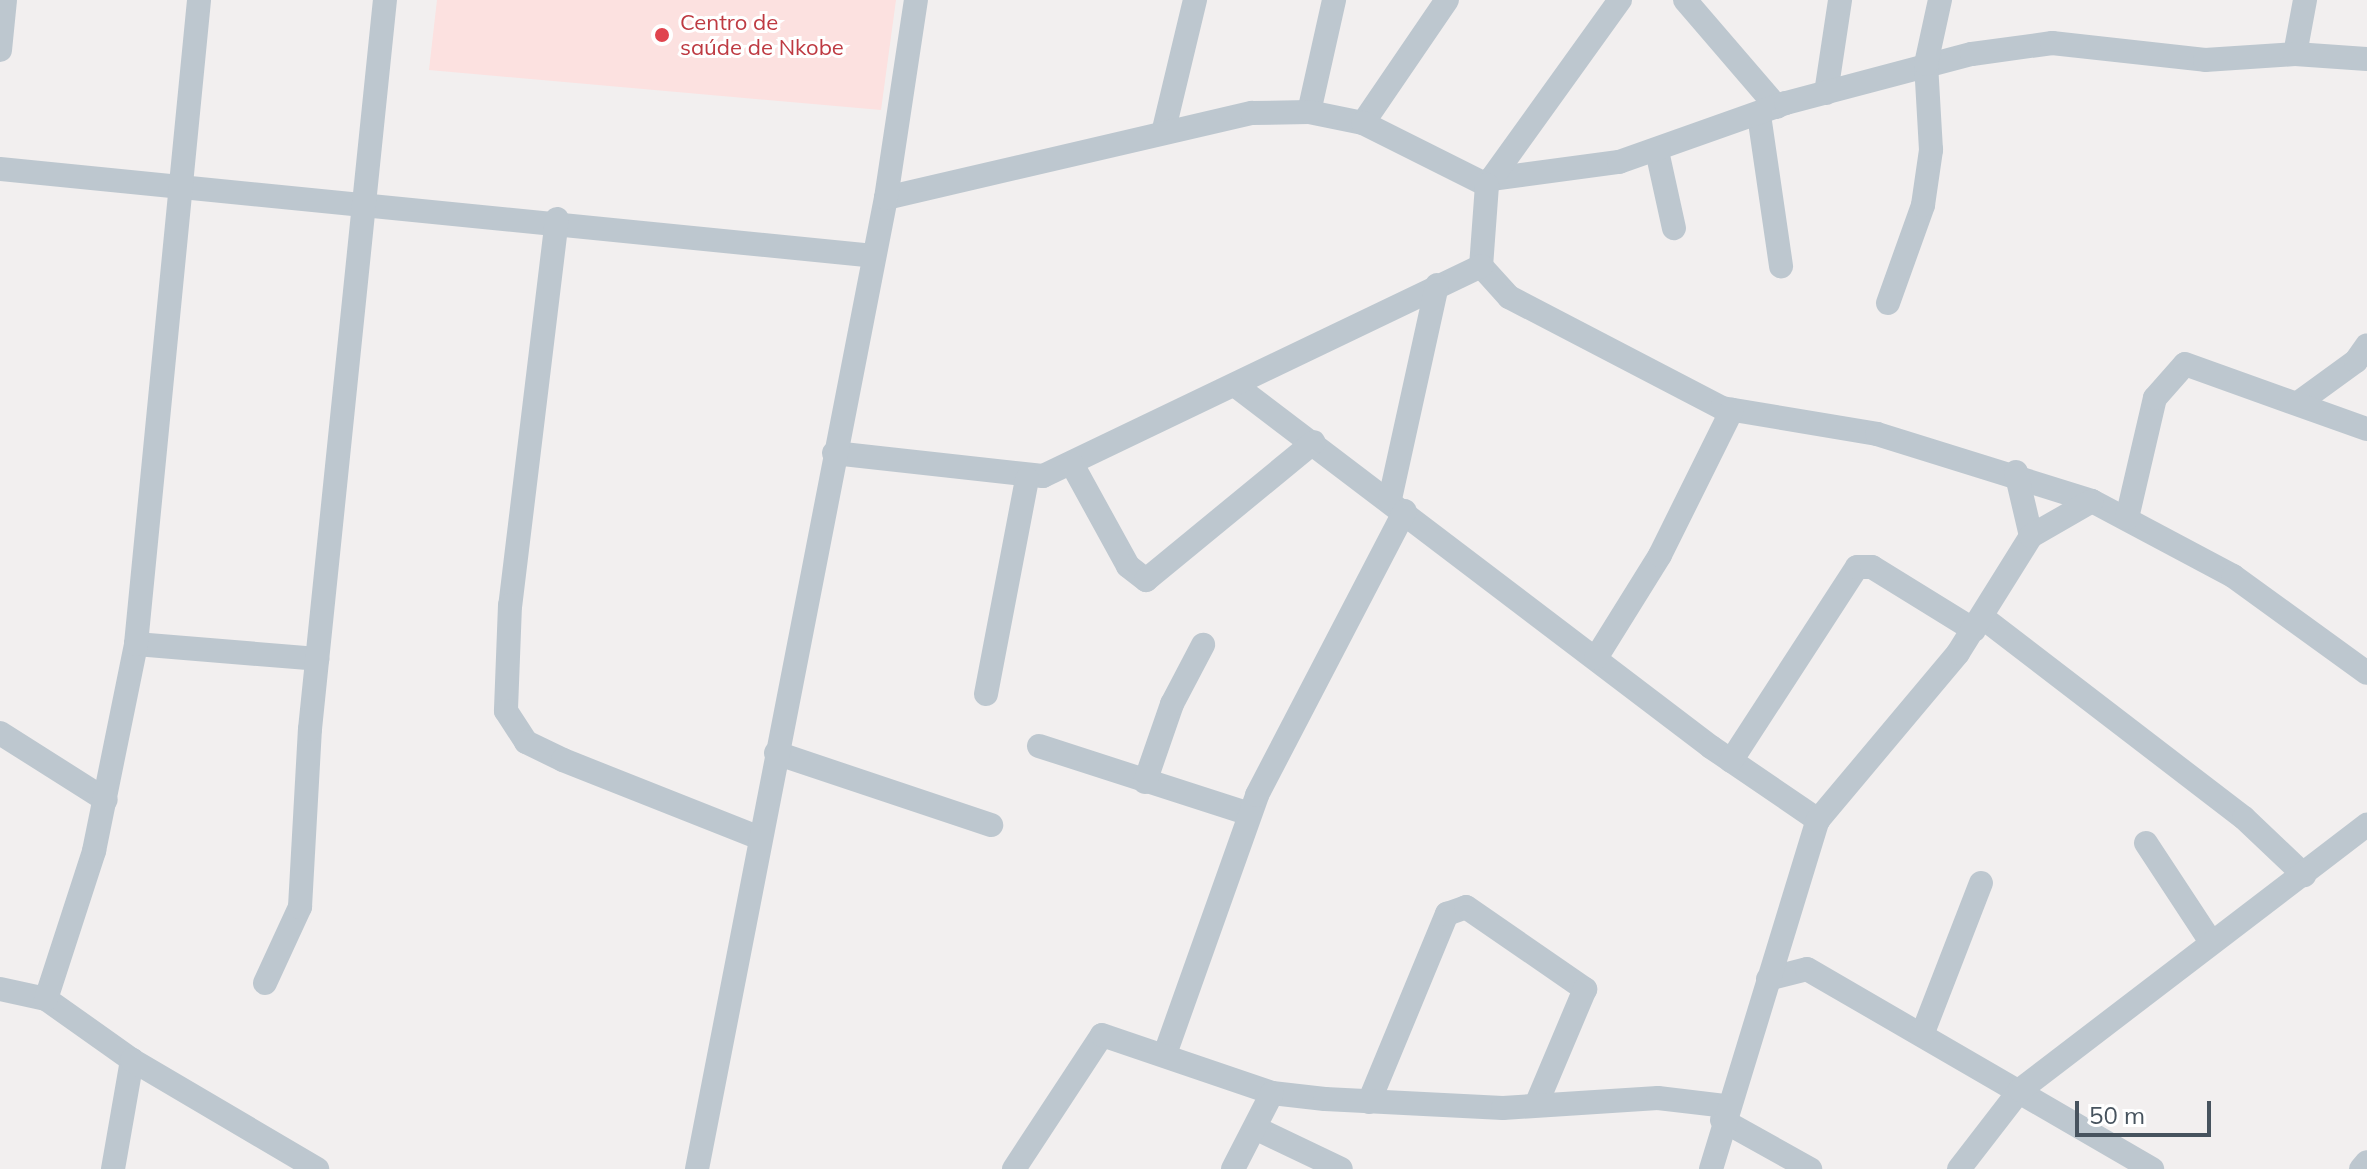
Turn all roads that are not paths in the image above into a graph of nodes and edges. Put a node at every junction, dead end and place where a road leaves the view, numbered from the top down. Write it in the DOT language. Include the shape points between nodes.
graph roads {
  1 [pos="5,0"];
  2 [pos="199,0"];
  3 [pos="385,0"];
  4 [pos="916,0"];
  5 [pos="1195,0"];
  6 [pos="1334,0"];
  7 [pos="1447,0"];
  8 [pos="1620,0"];
  9 [pos="1685,0"];
  10 [pos="1840,0"];
  11 [pos="1940,0"];
  12 [pos="2305,0"];
  13 [pos="0,50"];
  14 [pos="2295,54"];
  15 [pos="2367,59"];
  16 [pos="1926,64"];
  17 [pos="1826,93"];
  18 [pos="1768,111"];
  19 [pos="1309,112"];
  20 [pos="1363,123"];
  21 [pos="1164,129"];
  22 [pos="1657,151"];
  23 [pos="0,169"];
  24 [pos="1489,182"];
  25 [pos="182,183"];
  26 [pos="886,198"];
  27 [pos="366,201"];
  28 [pos="557,219"];
  29 [pos="1674,228"];
  30 [pos="874,256"];
  31 [pos="1481,266"];
  32 [pos="1781,266"];
  33 [pos="1437,285"];
  34 [pos="1888,303"];
  35 [pos="2367,345"];
  36 [pos="1236,386"];
  37 [pos="2301,401"];
  38 [pos="1732,410"];
  39 [pos="2367,429"];
  40 [pos="1314,442"];
  41 [pos="834,453"];
  42 [pos="1072,464"];
  43 [pos="2016,472"];
  44 [pos="1027,479"];
  45 [pos="2092,501"];
  46 [pos="1398,505"];
  47 [pos="2127,518"];
  48 [pos="2031,536"];
  49 [pos="1978,624"];
  50 [pos="136,644"];
  51 [pos="1203,645"];
  52 [pos="1596,658"];
  53 [pos="317,659"];
  54 [pos="2367,673"];
  55 [pos="986,694"];
  56 [pos="0,733"];
  57 [pos="1039,746"];
  58 [pos="776,753"];
  59 [pos="1731,761"];
  60 [pos="1145,782"];
  61 [pos="106,800"];
  62 [pos="1249,814"];
  63 [pos="1818,820"];
  64 [pos="991,825"];
  65 [pos="2367,825"];
  66 [pos="760,838"];
  67 [pos="2146,843"];
  68 [pos="2304,875"];
  69 [pos="1981,883"];
  70 [pos="2209,939"];
  71 [pos="1768,979"];
  72 [pos="265,983"];
  73 [pos="0,989"];
  74 [pos="46,999"];
  75 [pos="1922,1035"];
  76 [pos="1165,1054"];
  77 [pos="132,1060"];
  78 [pos="2020,1090"];
  79 [pos="1272,1093"];
  80 [pos="1369,1102"];
  81 [pos="1536,1105"];
  82 [pos="1724,1113"];
  83 [pos="1255,1128"];
  84 [pos="2367,1162"];
  85 [pos="113,1169"];
  86 [pos="317,1169"];
  87 [pos="697,1169"];
  88 [pos="1014,1169"];
  89 [pos="1233,1169"];
  90 [pos="1341,1169"];
  91 [pos="1711,1169"];
  92 [pos="1810,1169"];
  93 [pos="1959,1169"];
  94 [pos="2152,1169"];
  95 [pos="2361,1169"];
  1 -- 13 [label="street"];
  2 -- 25 [label="street"];
  3 -- 27 [label="street"];
  4 -- 26 [label="street"];
  5 -- 21 [label="street"];
  6 -- 19 [label="street"];
  7 -- 20 [label="street"];
  8 -- 24 [label="street"];
  9 -- 18 [label="street"];
  10 -- 17 [label="street"];
  11 -- 16 [label="street"];
  12 -- 14 [label="street"];
  14 -- 15 [label="street"];
  14 -- 16 [label="street" via="2205,60 2052,43"];
  16 -- 17 [label="street"];
  16 -- 34 [label="street" via="1931,150 1923,205"];
  17 -- 18 [label="street"];
  18 -- 22 [label="street"];
  18 -- 32 [label="street"];
  19 -- 20 [label="street"];
  19 -- 21 [label="street"];
  20 -- 24 [label="street"];
  21 -- 26 [label="street"];
  22 -- 24 [label="street" via="1575,172"];
  22 -- 29 [label="street"];
  23 -- 25 [label="street"];
  24 -- 31 [label="street"];
  25 -- 27 [label="street"];
  25 -- 50 [label="street"];
  26 -- 30 [label="street"];
  27 -- 28 [label="street"];
  27 -- 53 [label="street"];
  28 -- 30 [label="street"];
  28 -- 66 [label="street" via="510,605 506,711 526,742"];
  30 -- 41 [label="street"];
  31 -- 33 [label="street"];
  31 -- 38 [label="street" via="1509,297 1697,399"];
  33 -- 36 [label="street"];
  33 -- 46 [label="street"];
  35 -- 37 [label="street" via="2356,361"];
  36 -- 40 [label="street"];
  36 -- 42 [label="street"];
  37 -- 39 [label="street"];
  37 -- 47 [label="street" via="2195,363 2176,369 2155,398"];
  38 -- 43 [label="street" via="1877,434"];
  38 -- 52 [label="street" via="1660,555"];
  40 -- 42 [label="street" via="1146,580 1128,566"];
  40 -- 46 [label="street"];
  41 -- 44 [label="street"];
  41 -- 58 [label="street"];
  42 -- 44 [label="street"];
  43 -- 45 [label="street"];
  43 -- 48 [label="street"];
  44 -- 55 [label="street"];
  45 -- 47 [label="street"];
  45 -- 48 [label="street"];
  46 -- 52 [label="street"];
  46 -- 62 [label="street"];
  47 -- 54 [label="street" via="2233,576"];
  48 -- 49 [label="street"];
  49 -- 59 [label="street" via="1872,567 1857,567"];
  49 -- 63 [label="street"];
  49 -- 68 [label="street" via="2220,798"];
  50 -- 53 [label="street"];
  50 -- 61 [label="street"];
  51 -- 60 [label="street" via="1172,704"];
  52 -- 59 [label="street"];
  53 -- 72 [label="street" via="300,907"];
  56 -- 61 [label="street"];
  57 -- 60 [label="street"];
  58 -- 64 [label="street"];
  58 -- 66 [label="street"];
  59 -- 63 [label="street"];
  60 -- 62 [label="street"];
  61 -- 74 [label="street"];
  62 -- 76 [label="street"];
  63 -- 71 [label="street"];
  65 -- 68 [label="street"];
  66 -- 87 [label="street"];
  67 -- 70 [label="street"];
  68 -- 70 [label="street"];
  69 -- 75 [label="street"];
  70 -- 78 [label="street"];
  71 -- 75 [label="street" via="1807,969"];
  71 -- 82 [label="street"];
  73 -- 74 [label="street"];
  74 -- 77 [label="street"];
  75 -- 78 [label="street"];
  76 -- 79 [label="street"];
  76 -- 88 [label="street" via="1118,1036 1092,1042"];
  77 -- 85 [label="street"];
  77 -- 86 [label="street"];
  78 -- 93 [label="street"];
  78 -- 94 [label="street"];
  79 -- 80 [label="street"];
  79 -- 83 [label="street"];
  80 -- 81 [label="street"];
  80 -- 81 [label="street" via="1447,914 1466,907 1585,989"];
  81 -- 82 [label="street" via="1658,1098"];
  82 -- 91 [label="street"];
  82 -- 92 [label="street"];
  83 -- 89 [label="street"];
  83 -- 90 [label="street"];
  84 -- 95 [label="street"];
}
